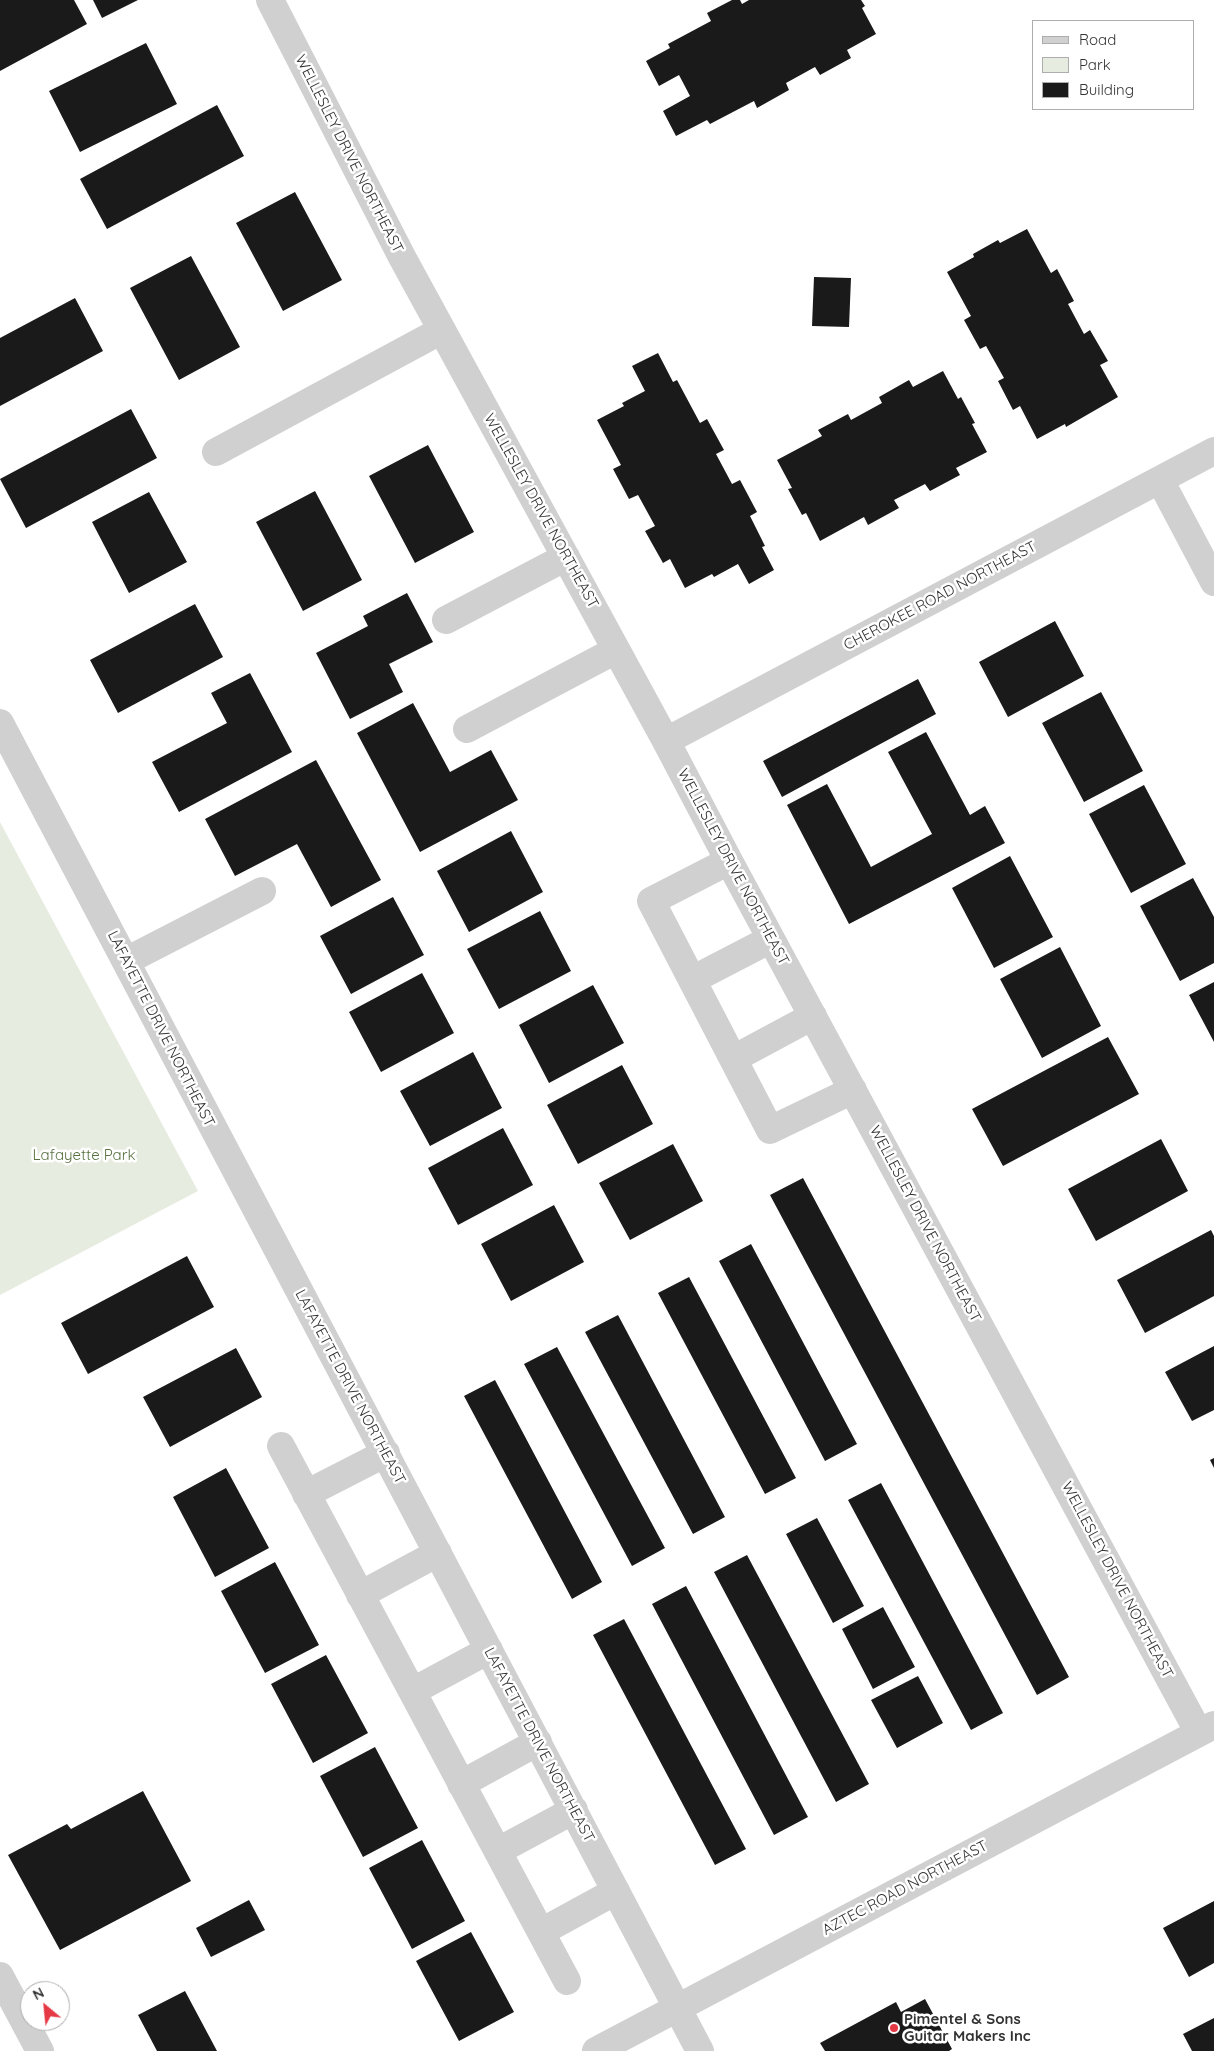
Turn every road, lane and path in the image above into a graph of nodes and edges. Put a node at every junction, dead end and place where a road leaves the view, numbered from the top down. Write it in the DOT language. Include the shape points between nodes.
graph roads {
  1 [pos="270,0"];
  2 [pos="442,330"];
  3 [pos="1214,451"];
  4 [pos="216,452"];
  5 [pos="1160,480"];
  6 [pos="566,557"];
  7 [pos="1214,582"];
  8 [pos="446,620"];
  9 [pos="616,650"];
  10 [pos="0,723"];
  11 [pos="467,729"];
  12 [pos="666,741"];
  13 [pos="729,861"];
  14 [pos="262,891"];
  15 [pos="771,939"];
  16 [pos="126,961"];
  17 [pos="692,980"];
  18 [pos="813,1016"];
  19 [pos="733,1059"];
  20 [pos="853,1090"];
  21 [pos="281,1446"];
  22 [pos="386,1453"];
  23 [pos="306,1494"];
  24 [pos="438,1553"];
  25 [pos="360,1595"];
  26 [pos="489,1650"];
  27 [pos="412,1691"];
  28 [pos="1207,1729"];
  29 [pos="538,1742"];
  30 [pos="461,1784"];
  31 [pos="574,1810"];
  32 [pos="498,1851"];
  33 [pos="616,1891"];
  34 [pos="541,1932"];
  35 [pos="0,1976"];
  36 [pos="567,1981"];
  37 [pos="677,2007"];
  38 [pos="40,2051"];
  39 [pos="596,2051"];
  40 [pos="700,2051"];
  1 -- 2 [label="street, WELLESLEY DRIVE NORTHEAST"];
  2 -- 4 [label="street"];
  2 -- 6 [label="street, WELLESLEY DRIVE NORTHEAST"];
  3 -- 5 [label="street, CHEROKEE ROAD NORTHEAST"];
  5 -- 7 [label="street"];
  5 -- 12 [label="street, CHEROKEE ROAD NORTHEAST"];
  6 -- 8 [label="street"];
  6 -- 9 [label="street, WELLESLEY DRIVE NORTHEAST"];
  9 -- 11 [label="street"];
  9 -- 12 [label="street, WELLESLEY DRIVE NORTHEAST"];
  10 -- 16 [label="street, LAFAYETTE DRIVE NORTHEAST"];
  12 -- 13 [label="street, WELLESLEY DRIVE NORTHEAST"];
  13 -- 15 [label="street, WELLESLEY DRIVE NORTHEAST"];
  13 -- 17 [label="street" via="651,901"];
  14 -- 16 [label="street"];
  15 -- 17 [label="street"];
  15 -- 18 [label="street, WELLESLEY DRIVE NORTHEAST"];
  16 -- 22 [label="street, LAFAYETTE DRIVE NORTHEAST"];
  17 -- 19 [label="street"];
  18 -- 19 [label="street"];
  18 -- 20 [label="street, WELLESLEY DRIVE NORTHEAST"];
  19 -- 20 [label="street" via="770,1130"];
  20 -- 28 [label="street, WELLESLEY DRIVE NORTHEAST"];
  21 -- 23 [label="street"];
  22 -- 23 [label="street"];
  22 -- 24 [label="street, LAFAYETTE DRIVE NORTHEAST"];
  23 -- 25 [label="street"];
  24 -- 25 [label="street"];
  24 -- 26 [label="street, LAFAYETTE DRIVE NORTHEAST"];
  25 -- 27 [label="street"];
  26 -- 27 [label="street"];
  26 -- 29 [label="street, LAFAYETTE DRIVE NORTHEAST"];
  27 -- 30 [label="street"];
  28 -- 37 [label="street, AZTEC ROAD NORTHEAST"];
  29 -- 30 [label="street"];
  29 -- 31 [label="street, LAFAYETTE DRIVE NORTHEAST"];
  30 -- 32 [label="street"];
  31 -- 32 [label="street"];
  31 -- 33 [label="street, LAFAYETTE DRIVE NORTHEAST"];
  32 -- 34 [label="street"];
  33 -- 34 [label="street"];
  33 -- 37 [label="street, LAFAYETTE DRIVE NORTHEAST"];
  34 -- 36 [label="street"];
  35 -- 38 [label="street"];
  37 -- 39 [label="street, AZTEC ROAD NORTHEAST"];
  37 -- 40 [label="street, LAFAYETTE DRIVE NORTHEAST"];
}
